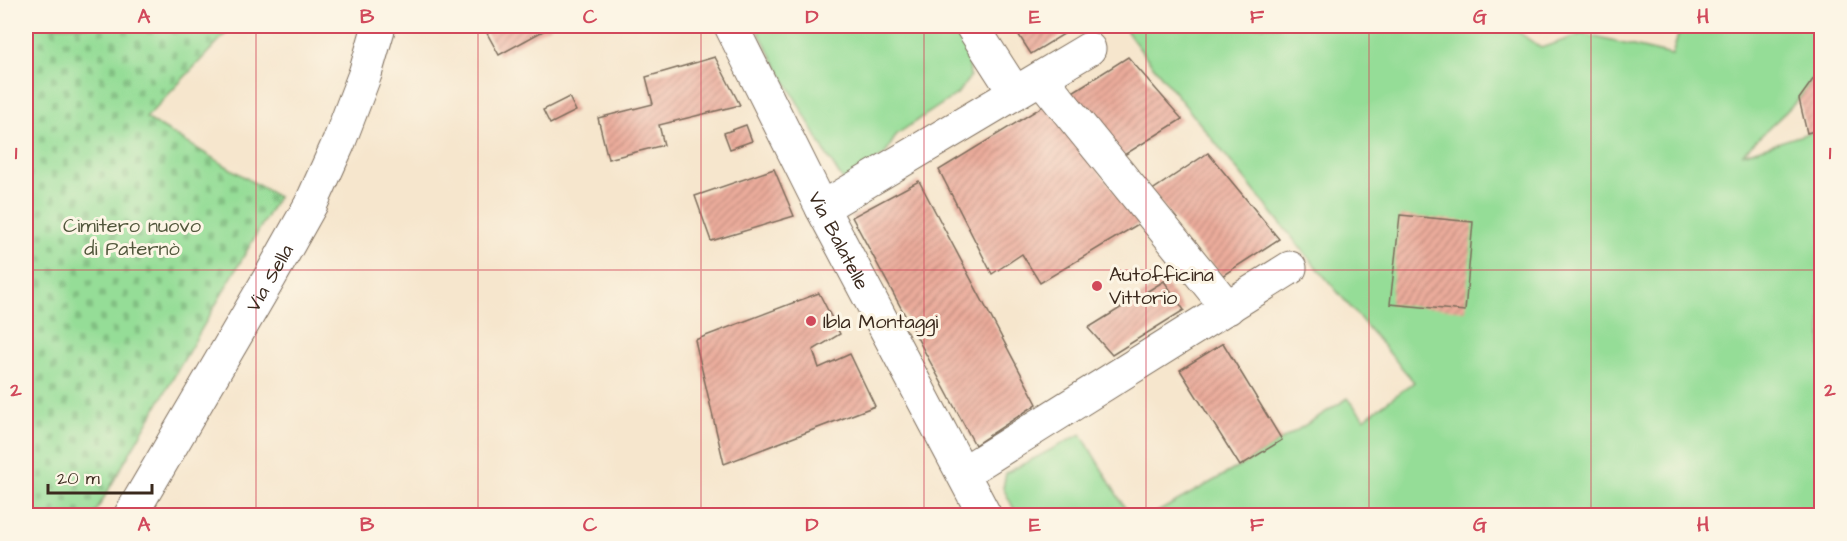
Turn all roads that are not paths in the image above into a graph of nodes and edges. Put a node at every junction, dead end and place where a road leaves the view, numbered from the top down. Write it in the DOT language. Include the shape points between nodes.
graph roads {
  1 [pos="379,26"];
  2 [pos="731,26"];
  3 [pos="972,26"];
  4 [pos="1089,49"];
  5 [pos="1028,85"];
  6 [pos="822,208"];
  7 [pos="1290,268"];
  8 [pos="1228,308"];
  9 [pos="963,473"];
  10 [pos="130,516"];
  11 [pos="985,516"];
  1 -- 10 [label="street, Via Sella" via="339,142 310,204"];
  2 -- 6 [label="street, Via Balatelle"];
  3 -- 5 [label="street"];
  4 -- 5 [label="street"];
  5 -- 6 [label="street"];
  5 -- 8 [label="street"];
  6 -- 9 [label="street, Via Balatelle"];
  7 -- 8 [label="street"];
  8 -- 9 [label="street"];
  9 -- 11 [label="street, Via Balatelle"];
}
